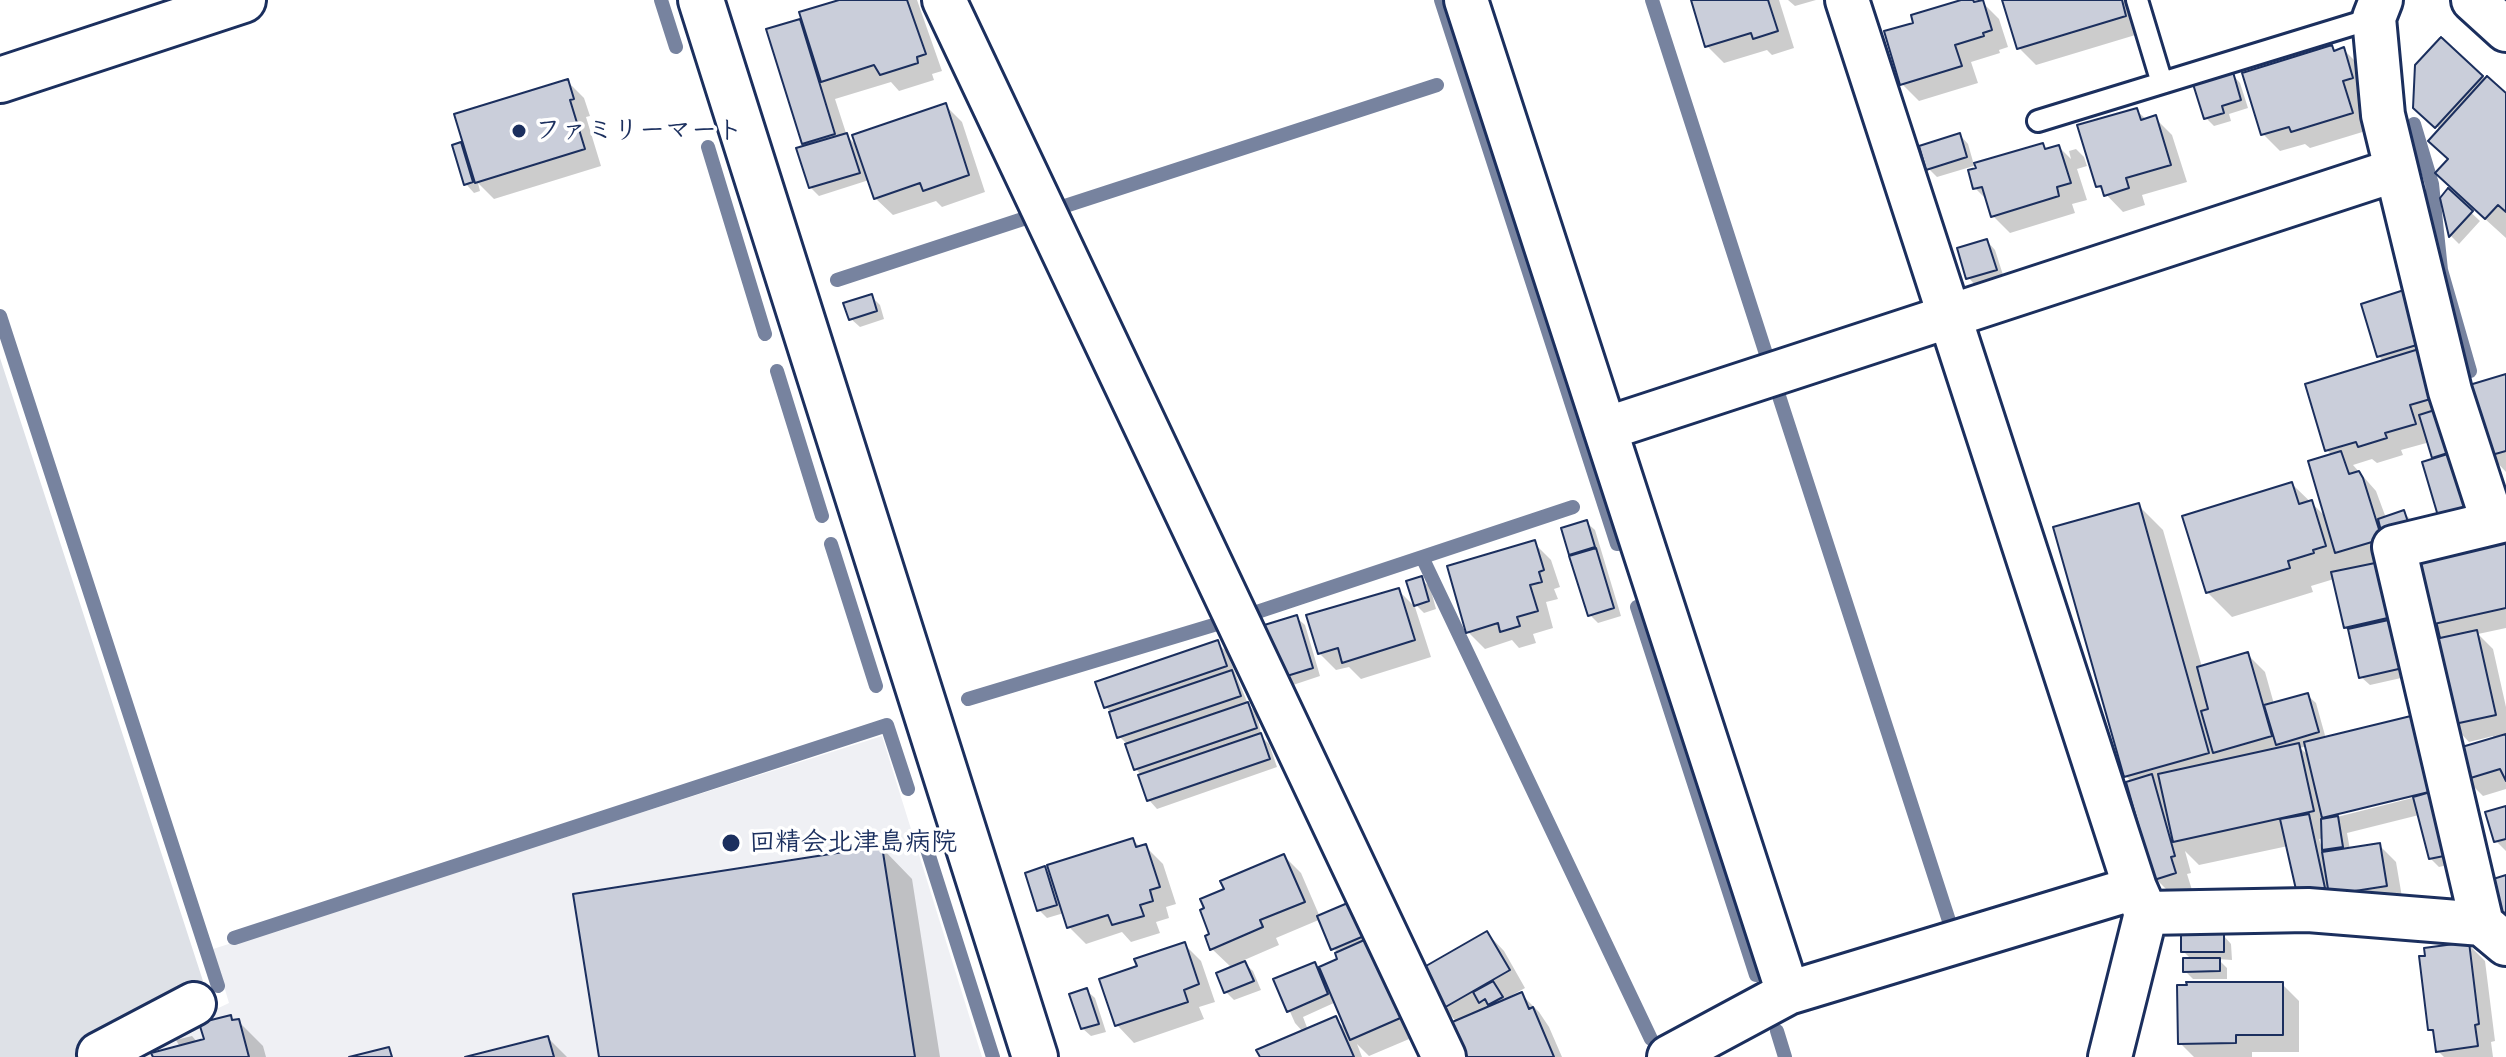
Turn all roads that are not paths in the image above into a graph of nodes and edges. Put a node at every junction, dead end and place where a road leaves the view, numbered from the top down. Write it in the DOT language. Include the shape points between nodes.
graph roads {
  1 [pos="243,0"];
  2 [pos="701,0"];
  3 [pos="944,0"];
  4 [pos="1466,0"];
  5 [pos="1847,0"];
  6 [pos="2137,0"];
  7 [pos="2473,0"];
  8 [pos="2378,9"];
  9 [pos="2506,30"];
  10 [pos="0,80"];
  11 [pos="2162,83"];
  12 [pos="2038,121"];
  13 [pos="2396,170"];
  14 [pos="1950,316"];
  15 [pos="1605,429"];
  16 [pos="2499,521"];
  17 [pos="2140,900"];
  18 [pos="2494,934"];
  19 [pos="1788,993"];
  20 [pos="194,1004"];
  21 [pos="100,1057"];
  22 [pos="1035,1057"];
  23 [pos="1444,1057"];
  24 [pos="1669,1057"];
  25 [pos="2110,1057"];
  1 -- 10 [label="street"];
  2 -- 22 [label="street"];
  3 -- 23 [label="street"];
  4 -- 15 [label="street"];
  5 -- 14 [label="street"];
  6 -- 11 [label="lane"];
  7 -- 9 [label="street"];
  8 -- 11 [label="lane"];
  8 -- 13 [label="street" via="2383,115"];
  11 -- 12 [label="lane"];
  13 -- 14 [label="street"];
  13 -- 16 [label="street" via="2450,391"];
  14 -- 15 [label="street"];
  14 -- 17 [label="street"];
  15 -- 19 [label="street"];
  16 -- 18 [label="street" via="2394,547"];
  17 -- 18 [label="street" via="2308,910"];
  17 -- 19 [label="street"];
  17 -- 25 [label="street"];
  19 -- 24 [label="street"];
  20 -- 21 [label="street"];
}
